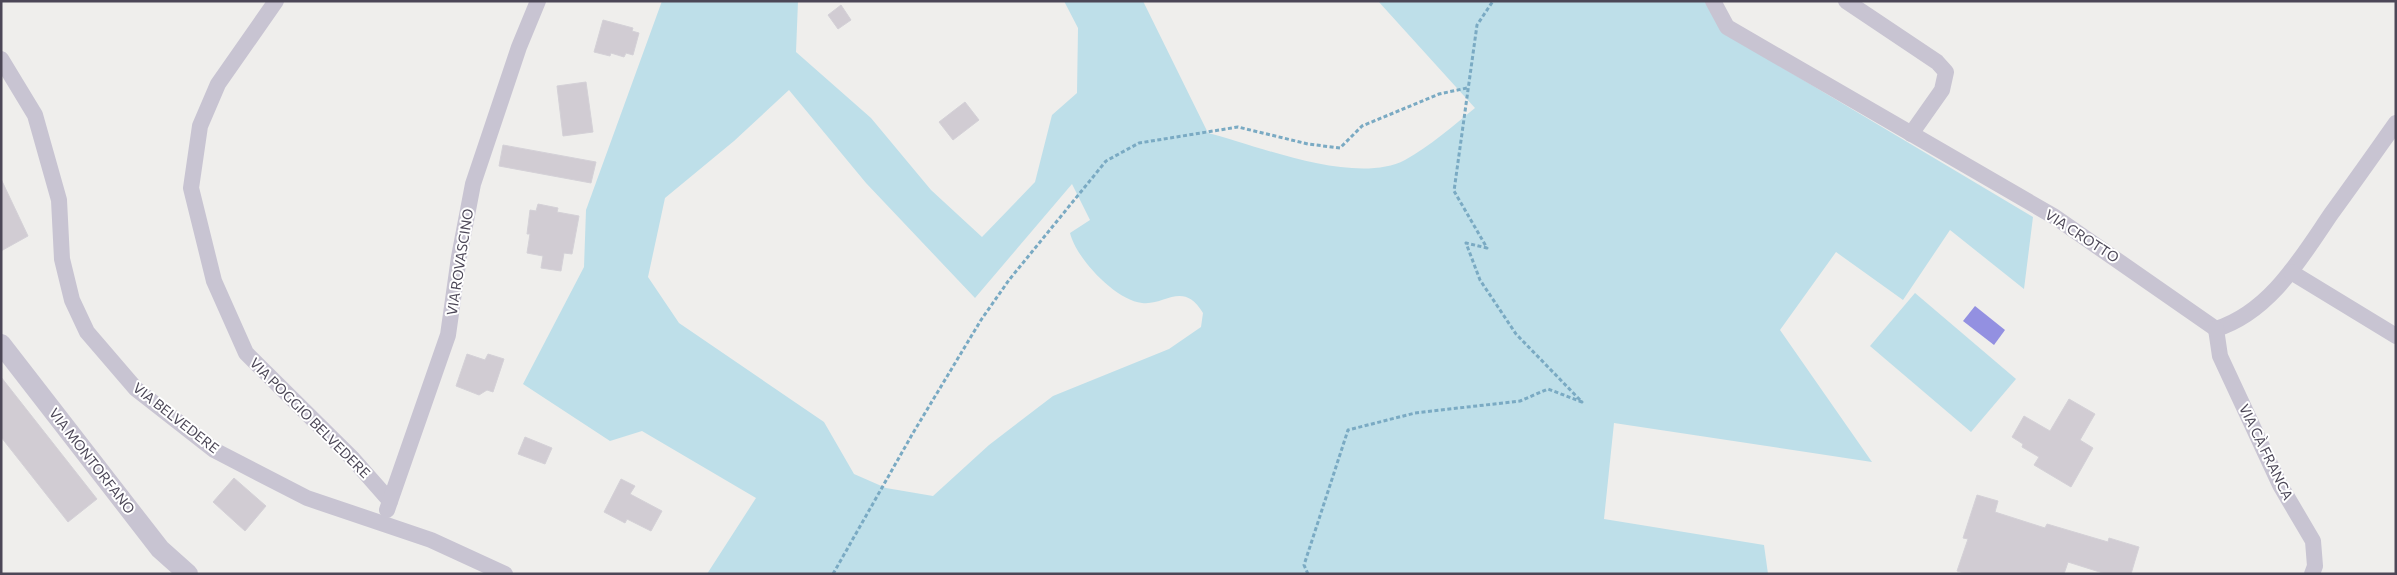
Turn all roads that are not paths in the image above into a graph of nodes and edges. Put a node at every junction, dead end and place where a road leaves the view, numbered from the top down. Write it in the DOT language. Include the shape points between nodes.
graph roads {
  1 [pos="276,1"];
  2 [pos="538,1"];
  3 [pos="1713,1"];
  4 [pos="1846,1"];
  5 [pos="1,59"];
  6 [pos="2396,123"];
  7 [pos="1911,134"];
  8 [pos="2291,272"];
  9 [pos="2216,329"];
  10 [pos="2396,336"];
  11 [pos="1,344"];
  12 [pos="390,501"];
  13 [pos="383,524"];
  14 [pos="188,574"];
  15 [pos="505,574"];
  16 [pos="2312,574"];
  1 -- 12 [label="street, VIA POGGIO BELVEDERE" via="218,84 200,126 191,188 214,281 246,353 353,459"];
  2 -- 12 [label="street, VIA ROVASCINO" via="519,47 473,184 448,335"];
  3 -- 7 [label="street, VIA CROTTO" via="1727,27"];
  4 -- 7 [label="street" via="1937,62 1946,72 1942,90"];
  5 -- 13 [label="street, VIA BELVEDERE" via="35,115 59,200 62,258 72,300 87,332 112,363 136,389 214,450 307,498"];
  6 -- 8 [label="street"];
  7 -- 9 [label="street, VIA CROTTO" via="2055,217"];
  8 -- 9 [label="street" via="2258,307"];
  8 -- 10 [label="street"];
  9 -- 16 [label="street, VIA CÀ FRANCA" via="2220,356 2280,485 2313,541 2315,566"];
  11 -- 14 [label="street, VIA MONTORFANO" via="160,549"];
  12 -- 13 [label="street, VIA ROVASCINO"];
  13 -- 15 [label="street, VIA BELVEDERE" via="431,540"];
}
